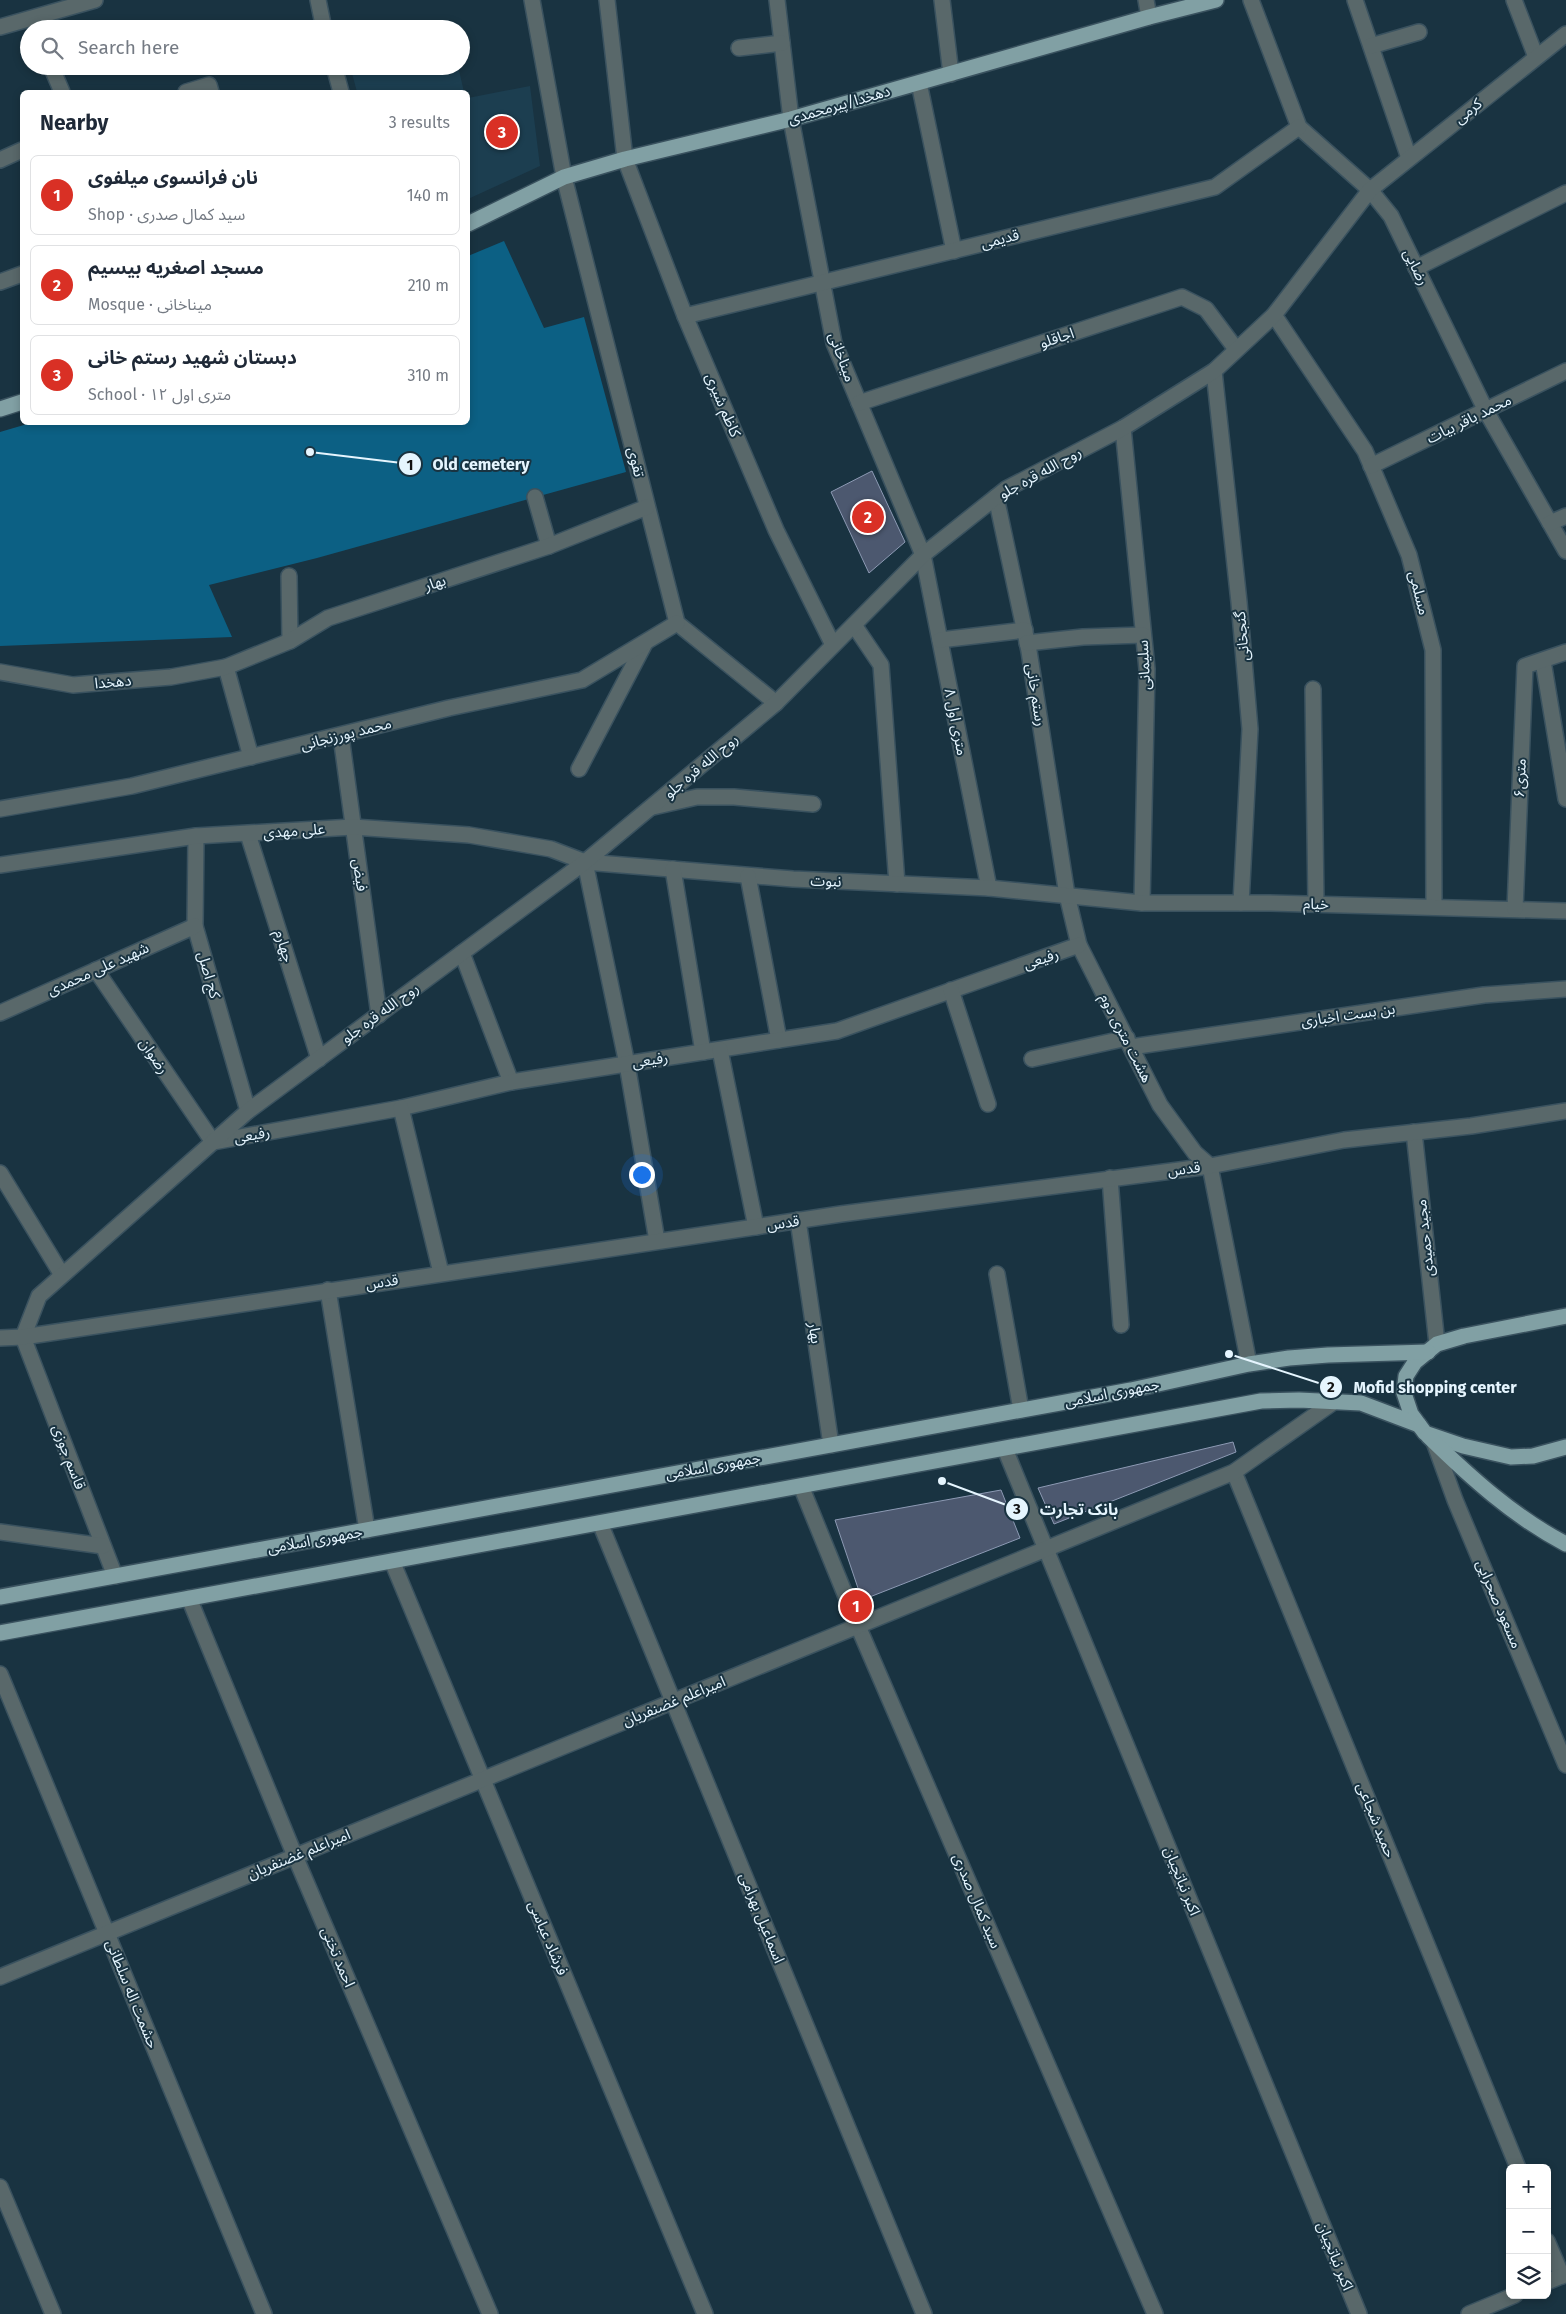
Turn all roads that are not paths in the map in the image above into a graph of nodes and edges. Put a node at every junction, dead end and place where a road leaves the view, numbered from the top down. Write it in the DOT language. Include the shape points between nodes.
graph roads {
  1 [pos="95,0"];
  2 [pos="318,0"];
  3 [pos="532,0"];
  4 [pos="607,0"];
  5 [pos="777,0"];
  6 [pos="942,0"];
  7 [pos="1146,0"];
  8 [pos="1216,0"];
  9 [pos="1251,0"];
  10 [pos="1356,0"];
  11 [pos="1514,0"];
  12 [pos="1148,17"];
  13 [pos="42,20"];
  14 [pos="322,20"];
  15 [pos="20,25"];
  16 [pos="0,27"];
  17 [pos="1419,32"];
  18 [pos="1566,34"];
  19 [pos="782,43"];
  20 [pos="1371,46"];
  21 [pos="739,48"];
  22 [pos="1536,57"];
  23 [pos="951,74"];
  24 [pos="55,75"];
  25 [pos="336,75"];
  26 [pos="919,82"];
  27 [pos="61,90"];
  28 [pos="193,90"];
  29 [pos="210,90"];
  30 [pos="340,90"];
  31 [pos="791,119"];
  32 [pos="1299,127"];
  33 [pos="20,151"];
  34 [pos="1409,158"];
  35 [pos="625,159"];
  36 [pos="0,160"];
  37 [pos="564,178"];
  38 [pos="1370,190"];
  39 [pos="1566,193"];
  40 [pos="470,223"];
  41 [pos="954,251"];
  42 [pos="1416,268"];
  43 [pos="20,275"];
  44 [pos="0,282"];
  45 [pos="822,283"];
  46 [pos="1274,315"];
  47 [pos="685,316"];
  48 [pos="1236,349"];
  49 [pos="1214,371"];
  50 [pos="1566,371"];
  51 [pos="20,403"];
  52 [pos="859,403"];
  53 [pos="0,409"];
  54 [pos="1486,411"];
  55 [pos="1123,428"];
  56 [pos="1371,466"];
  57 [pos="536,497"];
  58 [pos="996,497"];
  59 [pos="647,507"];
  60 [pos="1566,516"];
  61 [pos="1550,523"];
  62 [pos="549,546"];
  63 [pos="1566,551"];
  64 [pos="923,556"];
  65 [pos="289,576"];
  66 [pos="677,623"];
  67 [pos="854,625"];
  68 [pos="1143,635"];
  69 [pos="1026,637"];
  70 [pos="940,640"];
  71 [pos="290,641"];
  72 [pos="645,642"];
  73 [pos="833,645"];
  74 [pos="1566,652"];
  75 [pos="1544,660"];
  76 [pos="226,667"];
  77 [pos="0,672"];
  78 [pos="1313,689"];
  79 [pos="776,703"];
  80 [pos="341,736"];
  81 [pos="251,757"];
  82 [pos="579,769"];
  83 [pos="1566,799"];
  84 [pos="813,804"];
  85 [pos="651,808"];
  86 [pos="0,809"];
  87 [pos="353,827"];
  88 [pos="248,834"];
  89 [pos="196,836"];
  90 [pos="586,862"];
  91 [pos="0,865"];
  92 [pos="674,869"];
  93 [pos="748,876"];
  94 [pos="897,884"];
  95 [pos="989,888"];
  96 [pos="1067,895"];
  97 [pos="1142,903"];
  98 [pos="1242,903"];
  99 [pos="1316,904"];
  100 [pos="1434,907"];
  101 [pos="1514,910"];
  102 [pos="1566,911"];
  103 [pos="195,926"];
  104 [pos="1079,945"];
  105 [pos="462,953"];
  106 [pos="96,970"];
  107 [pos="1566,989"];
  108 [pos="951,990"];
  109 [pos="0,1013"];
  110 [pos="379,1015"];
  111 [pos="779,1040"];
  112 [pos="1129,1043"];
  113 [pos="720,1050"];
  114 [pos="703,1052"];
  115 [pos="1032,1058"];
  116 [pos="319,1059"];
  117 [pos="627,1064"];
  118 [pos="511,1082"];
  119 [pos="988,1104"];
  120 [pos="401,1108"];
  121 [pos="248,1111"];
  122 [pos="1566,1112"];
  123 [pos="1414,1132"];
  124 [pos="212,1142"];
  125 [pos="1210,1166"];
  126 [pos="0,1173"];
  127 [pos="1110,1178"];
  128 [pos="798,1220"];
  129 [pos="756,1226"];
  130 [pos="657,1242"];
  131 [pos="441,1273"];
  132 [pos="997,1274"];
  133 [pos="62,1276"];
  134 [pos="328,1290"];
  135 [pos="1566,1316"];
  136 [pos="1121,1325"];
  137 [pos="22,1337"];
  138 [pos="0,1338"];
  139 [pos="1433,1348"];
  140 [pos="1249,1364"];
  141 [pos="1335,1401"];
  142 [pos="1021,1410"];
  143 [pos="1426,1433"];
  144 [pos="831,1445"];
  145 [pos="1566,1447"];
  146 [pos="1005,1449"];
  147 [pos="1234,1472"];
  148 [pos="801,1486"];
  149 [pos="600,1523"];
  150 [pos="367,1530"];
  151 [pos="0,1532"];
  152 [pos="1566,1544"];
  153 [pos="103,1546"];
  154 [pos="1046,1549"];
  155 [pos="392,1561"];
  156 [pos="115,1576"];
  157 [pos="0,1598"];
  158 [pos="189,1598"];
  159 [pos="858,1626"];
  160 [pos="0,1633"];
  161 [pos="0,1674"];
  162 [pos="673,1702"];
  163 [pos="1566,1765"];
  164 [pos="482,1780"];
  165 [pos="296,1856"];
  166 [pos="107,1933"];
  167 [pos="0,1977"];
  168 [pos="1516,2164"];
  169 [pos="0,2187"];
  170 [pos="1551,2249"];
  171 [pos="1564,2275"];
  172 [pos="1551,2280"];
  173 [pos="1506,2299"];
  174 [pos="53,2314"];
  175 [pos="264,2314"];
  176 [pos="490,2314"];
  177 [pos="705,2314"];
  178 [pos="924,2314"];
  179 [pos="1155,2314"];
  180 [pos="1359,2314"];
  181 [pos="1469,2314"];
  1 -- 13 [label="street"];
  2 -- 14 [label="street"];
  3 -- 37 [label="street, تقوی"];
  4 -- 35 [label="street"];
  5 -- 19 [label="street, میناخانی"];
  6 -- 23 [label="street"];
  7 -- 12 [label="street"];
  8 -- 12 [label="main road, دهخدا/پیرمحمدی"];
  9 -- 32 [label="street, رضایی"];
  10 -- 20 [label="street"];
  11 -- 22 [label="street"];
  12 -- 23 [label="main road, دهخدا/پیرمحمدی"];
  15 -- 16 [label="street"];
  17 -- 20 [label="street"];
  18 -- 22 [label="street, کرمی"];
  19 -- 21 [label="street"];
  19 -- 31 [label="street, میناخانی"];
  20 -- 34 [label="street"];
  22 -- 34 [label="street, کرمی"];
  23 -- 26 [label="main road, دهخدا/پیرمحمدی"];
  24 -- 27 [label="street"];
  25 -- 30 [label="street"];
  26 -- 31 [label="main road, دهخدا/پیرمحمدی"];
  26 -- 41 [label="street"];
  28 -- 29 [label="street" via="209,85"];
  31 -- 35 [label="main road, دهخدا/پیرمحمدی"];
  31 -- 45 [label="street, میناخانی"];
  32 -- 38 [label="street, رضایی"];
  32 -- 41 [label="street, قدیمی" via="1216,187"];
  33 -- 36 [label="street"];
  34 -- 38 [label="street, کرمی"];
  35 -- 37 [label="main road, دهخدا/پیرمحمدی"];
  35 -- 47 [label="street, کاظم شیری"];
  37 -- 40 [label="main road, دهخدا/پیرمحمدی"];
  37 -- 59 [label="street, تقوی"];
  38 -- 42 [label="street, رضایی" via="1391,216"];
  38 -- 46 [label="street, روح الله قره جلو"];
  39 -- 42 [label="street"];
  41 -- 45 [label="street, قدیمی"];
  42 -- 54 [label="street, رضایی"];
  43 -- 44 [label="street"];
  45 -- 47 [label="street, قدیمی"];
  45 -- 52 [label="street, میناخانی" via="834,343"];
  46 -- 48 [label="street, روح الله قره جلو"];
  46 -- 56 [label="street, مسلمی" via="1365,451"];
  47 -- 73 [label="street, کاظم شیری" via="776,530"];
  48 -- 49 [label="street, روح الله قره جلو"];
  48 -- 52 [label="street, اجاقلو" via="1206,309 1182,297"];
  49 -- 55 [label="street, روح الله قره جلو"];
  49 -- 98 [label="street, گنجخانی" via="1250,729"];
  50 -- 54 [label="street, محمد باقر بیات"];
  51 -- 53 [label="main road"];
  52 -- 64 [label="street, میناخانی"];
  54 -- 56 [label="street, محمد باقر بیات"];
  54 -- 61 [label="street, رضایی"];
  55 -- 58 [label="street, روح الله قره جلو"];
  55 -- 68 [label="street, سلیمانی"];
  56 -- 100 [label="street, مسلمی" via="1409,555 1434,650"];
  57 -- 62 [label="street"];
  58 -- 64 [label="street, روح الله قره جلو"];
  58 -- 69 [label="street, رستم خانی"];
  59 -- 62 [label="street, بهار"];
  59 -- 66 [label="street, تقوی"];
  60 -- 61 [label="street"];
  61 -- 63 [label="street, رضایی"];
  62 -- 71 [label="street, بهار" via="328,618"];
  64 -- 67 [label="street, روح الله قره جلو"];
  64 -- 70 [label="street, ۸ متری اول"];
  65 -- 71 [label="street"];
  66 -- 72 [label="street, محمد پورزنجانی"];
  66 -- 79 [label="street"];
  67 -- 73 [label="street, روح الله قره جلو"];
  67 -- 94 [label="street" via="881,665"];
  68 -- 69 [label="street"];
  68 -- 97 [label="street, سلیمانی" via="1147,669"];
  69 -- 70 [label="street"];
  69 -- 96 [label="street, رستم خانی"];
  70 -- 95 [label="street, ۸ متری اول"];
  71 -- 76 [label="street, بهار"];
  72 -- 80 [label="street, محمد پورزنجانی" via="582,680 448,708"];
  72 -- 82 [label="street"];
  73 -- 79 [label="street, روح الله قره جلو"];
  74 -- 75 [label="street"];
  75 -- 83 [label="street"];
  75 -- 101 [label="street, ۶متری" via="1525,666"];
  76 -- 77 [label="street, دهخدا" via="171,677 73,685"];
  76 -- 81 [label="street"];
  78 -- 99 [label="street"];
  79 -- 85 [label="street, روح الله قره جلو"];
  80 -- 81 [label="street, محمد پورزنجانی"];
  80 -- 87 [label="street, فیض"];
  81 -- 86 [label="street, محمد پورزنجانی" via="132,786"];
  84 -- 85 [label="street" via="697,797"];
  85 -- 90 [label="street, روح الله قره جلو"];
  87 -- 88 [label="street, علی مهدی"];
  87 -- 90 [label="street, علی مهدی" via="469,835 551,849"];
  87 -- 110 [label="street, فیض"];
  88 -- 89 [label="street, علی مهدی"];
  88 -- 116 [label="street, چهارم"];
  89 -- 91 [label="street, علی مهدی"];
  89 -- 103 [label="street, کج اصل"];
  90 -- 92 [label="street, نبوت"];
  90 -- 105 [label="street, روح الله قره جلو"];
  90 -- 117 [label="street"];
  92 -- 93 [label="street, نبوت"];
  92 -- 114 [label="street"];
  93 -- 94 [label="street, نبوت"];
  93 -- 111 [label="street"];
  94 -- 95 [label="street, نبوت"];
  95 -- 96 [label="street, نبوت"];
  96 -- 97 [label="street, خیام"];
  96 -- 104 [label="street, هشت متری دوم"];
  97 -- 98 [label="street, خیام"];
  98 -- 99 [label="street, خیام"];
  99 -- 100 [label="street, خیام"];
  100 -- 101 [label="street, خیام"];
  101 -- 102 [label="street, خیام"];
  103 -- 106 [label="street, شهید علی محمدی"];
  103 -- 121 [label="street, کج اصل"];
  104 -- 108 [label="street, رفیعی"];
  104 -- 112 [label="street, هشت متری دوم"];
  105 -- 110 [label="street, روح الله قره جلو"];
  105 -- 118 [label="street"];
  106 -- 109 [label="street, شهید علی محمدی"];
  106 -- 124 [label="street, رضوان"];
  107 -- 112 [label="street, بن بست اخباری" via="1484,995"];
  108 -- 111 [label="street, رفیعی" via="837,1031"];
  108 -- 119 [label="street"];
  110 -- 116 [label="street, روح الله قره جلو"];
  111 -- 113 [label="street, رفیعی"];
  112 -- 115 [label="street, بن بست اخباری"];
  112 -- 125 [label="street, هشت متری دوم" via="1160,1105 1195,1153"];
  113 -- 114 [label="street, رفیعی"];
  113 -- 129 [label="street"];
  114 -- 117 [label="street, رفیعی"];
  116 -- 121 [label="street, روح الله قره جلو"];
  117 -- 118 [label="street, رفیعی"];
  117 -- 130 [label="street"];
  118 -- 120 [label="street, رفیعی"];
  120 -- 124 [label="street, رفیعی"];
  120 -- 131 [label="street"];
  121 -- 124 [label="street, روح الله قره جلو"];
  122 -- 123 [label="street, قدس"];
  123 -- 125 [label="street, قدس" via="1344,1140"];
  123 -- 139 [label="street, مجید حمیدی"];
  124 -- 133 [label="street, روح الله قره جلو"];
  125 -- 127 [label="street, قدس"];
  125 -- 140 [label="street"];
  126 -- 133 [label="street"];
  127 -- 128 [label="street, قدس"];
  127 -- 136 [label="street"];
  128 -- 129 [label="street, قدس"];
  128 -- 144 [label="street, بهار"];
  129 -- 130 [label="street, قدس"];
  130 -- 131 [label="street, قدس"];
  131 -- 134 [label="street, قدس"];
  132 -- 142 [label="street"];
  133 -- 137 [label="street, روح الله قره جلو" via="39,1296"];
  134 -- 137 [label="street, قدس"];
  134 -- 150 [label="street"];
  135 -- 139 [label="main road" via="1464,1336"];
  137 -- 138 [label="street, قدس"];
  137 -- 153 [label="street, قاسم جوزی"];
  139 -- 140 [label="main road, جمهوری اسلامی"];
  139 -- 143 [label="main road" via="1415,1362 1406,1376 1404,1393 1411,1414"];
  140 -- 142 [label="main road, جمهوری اسلامی"];
  141 -- 143 [label="main road" via="1361,1403 1384,1410"];
  141 -- 146 [label="main road" via="1261,1401"];
  141 -- 147 [label="street, امیراعلم غضنفریان"];
  142 -- 144 [label="main road, جمهوری اسلامی"];
  143 -- 145 [label="main road" via="1511,1457 1533,1456"];
  143 -- 152 [label="main road" via="1477,1482 1529,1522"];
  143 -- 163 [label="street, مسعود صحرایی"];
  144 -- 150 [label="main road, جمهوری اسلامی"];
  146 -- 148 [label="main road"];
  146 -- 154 [label="street, اکبر نباتچیان"];
  147 -- 154 [label="street, امیراعلم غضنفریان"];
  147 -- 168 [label="street, حمید شجاعی"];
  148 -- 149 [label="main road"];
  148 -- 159 [label="street, سید کمال صدری"];
  149 -- 155 [label="main road"];
  149 -- 162 [label="street, اسماعیل بهرامی"];
  150 -- 156 [label="main road, جمهوری اسلامی"];
  151 -- 153 [label="street"];
  153 -- 156 [label="street, قاسم جوزی"];
  154 -- 159 [label="street, امیراعلم غضنفریان"];
  154 -- 180 [label="street, اکبر نباتچیان"];
  155 -- 158 [label="main road"];
  155 -- 164 [label="street, فرشاد عباسی"];
  156 -- 157 [label="main road, جمهوری اسلامی"];
  158 -- 160 [label="main road"];
  158 -- 165 [label="street, احمد تختی"];
  159 -- 162 [label="street, امیراعلم غضنفریان"];
  159 -- 179 [label="street, سید کمال صدری"];
  161 -- 166 [label="street, حشمت اله سلطانی"];
  162 -- 164 [label="street, امیراعلم غضنفریان"];
  162 -- 178 [label="street, اسماعیل بهرامی"];
  164 -- 165 [label="street, امیراعلم غضنفریان"];
  164 -- 177 [label="street, فرشاد عباسی"];
  165 -- 166 [label="street, امیراعلم غضنفریان"];
  165 -- 176 [label="street, احمد تختی"];
  166 -- 167 [label="street, امیراعلم غضنفریان"];
  166 -- 175 [label="street, حشمت اله سلطانی"];
  169 -- 174 [label="street"];
  170 -- 171 [label="street"];
  171 -- 172 [label="street"];
  173 -- 181 [label="street"];
}
